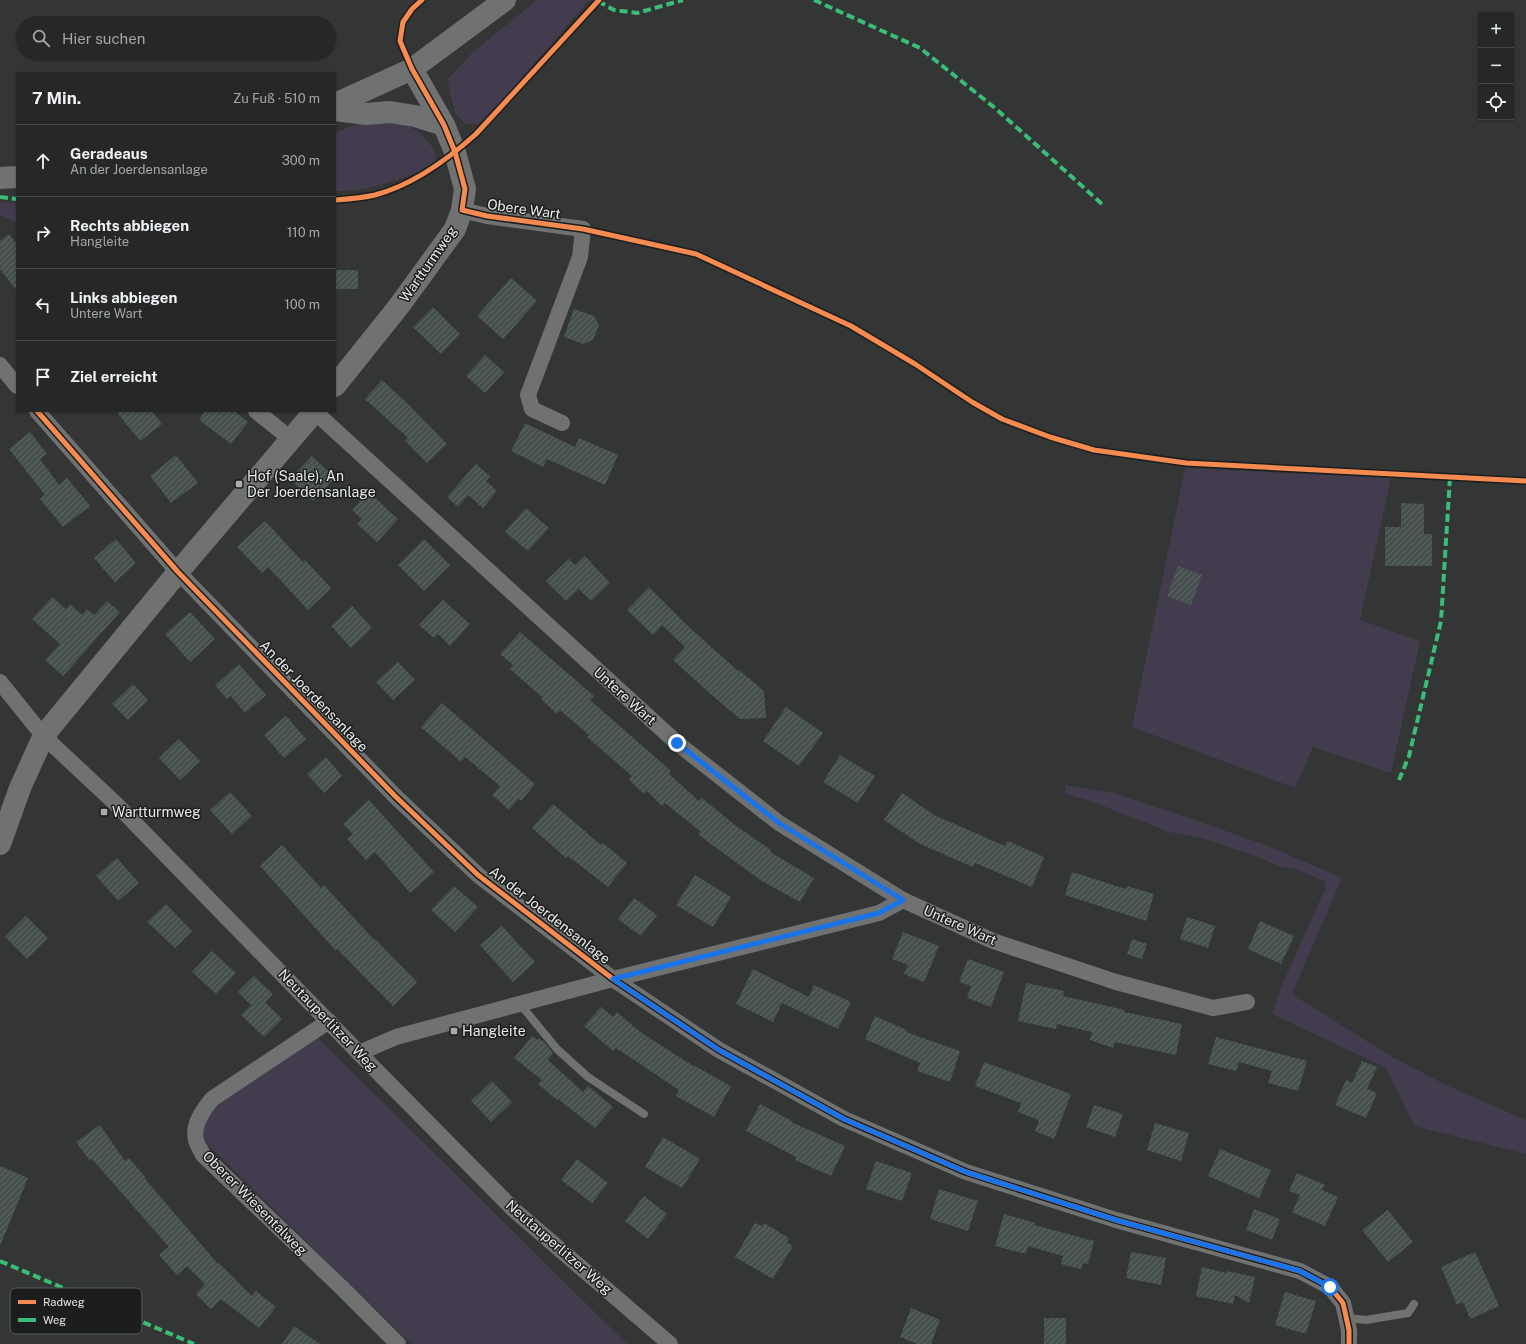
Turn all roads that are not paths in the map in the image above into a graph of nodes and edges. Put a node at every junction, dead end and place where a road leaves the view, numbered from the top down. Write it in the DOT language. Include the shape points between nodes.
graph roads {
  1 [pos="506,0"];
  2 [pos="412,69"];
  3 [pos="336,104"];
  4 [pos="336,110"];
  5 [pos="444,125"];
  6 [pos="16,177"];
  7 [pos="0,178"];
  8 [pos="462,210"];
  9 [pos="0,366"];
  10 [pos="16,385"];
  11 [pos="336,385"];
  12 [pos="38,412"];
  13 [pos="257,412"];
  14 [pos="314,412"];
  15 [pos="316,412"];
  16 [pos="562,423"];
  17 [pos="291,439"];
  18 [pos="178,572"];
  19 [pos="0,682"];
  20 [pos="44,735"];
  21 [pos="0,844"];
  22 [pos="903,900"];
  23 [pos="613,979"];
  24 [pos="1247,1002"];
  25 [pos="520,1004"];
  26 [pos="329,1021"];
  27 [pos="359,1053"];
  28 [pos="644,1114"];
  29 [pos="1414,1304"];
  30 [pos="1346,1318"];
  31 [pos="398,1344"];
  32 [pos="670,1344"];
  33 [pos="1348,1344"];
  1 -- 2 [label="street"];
  2 -- 3 [label="street"];
  2 -- 5 [label="street, Wartturmweg"];
  4 -- 5 [label="street" via="366,114 390,112"];
  5 -- 8 [label="street, Wartturmweg" via="456,152 465,189"];
  6 -- 7 [label="street"];
  8 -- 11 [label="street, Wartturmweg" via="456,229"];
  8 -- 16 [label="street, Obere Wart" via="487,216 583,229 580,257 528,395 532,409"];
  9 -- 10 [label="street"];
  12 -- 18 [label="street, An der Joerdensanlage"];
  13 -- 17 [label="street"];
  14 -- 17 [label="street"];
  15 -- 22 [label="street, Untere Wart" via="677,743 779,823"];
  17 -- 18 [label="street"];
  18 -- 20 [label="street"];
  18 -- 23 [label="street, An der Joerdensanlage" via="395,796 478,875"];
  19 -- 20 [label="street, Neutauperlitzer Weg"];
  20 -- 21 [label="street" via="20,788"];
  20 -- 26 [label="street, Neutauperlitzer Weg" via="115,803"];
  22 -- 23 [label="street" via="879,913"];
  22 -- 24 [label="street, Untere Wart" via="993,941 1116,982 1213,1008"];
  23 -- 25 [label="street"];
  23 -- 30 [label="street, An der Joerdensanlage" via="719,1050 844,1119 966,1172 1116,1220 1300,1271 1330,1287 1343,1304"];
  25 -- 27 [label="street" via="396,1037"];
  25 -- 28 [label="lane" via="557,1049 588,1077"];
  26 -- 27 [label="street, Neutauperlitzer Weg"];
  26 -- 31 [label="street, Oberer Wiesentalweg" via="212,1099 202,1110 196,1126 196,1140 203,1155"];
  27 -- 32 [label="street, Neutauperlitzer Weg" via="514,1210"];
  29 -- 30 [label="lane" via="1408,1313 1366,1320"];
  30 -- 33 [label="street, An der Joerdensanlage" via="1349,1330"];
}
